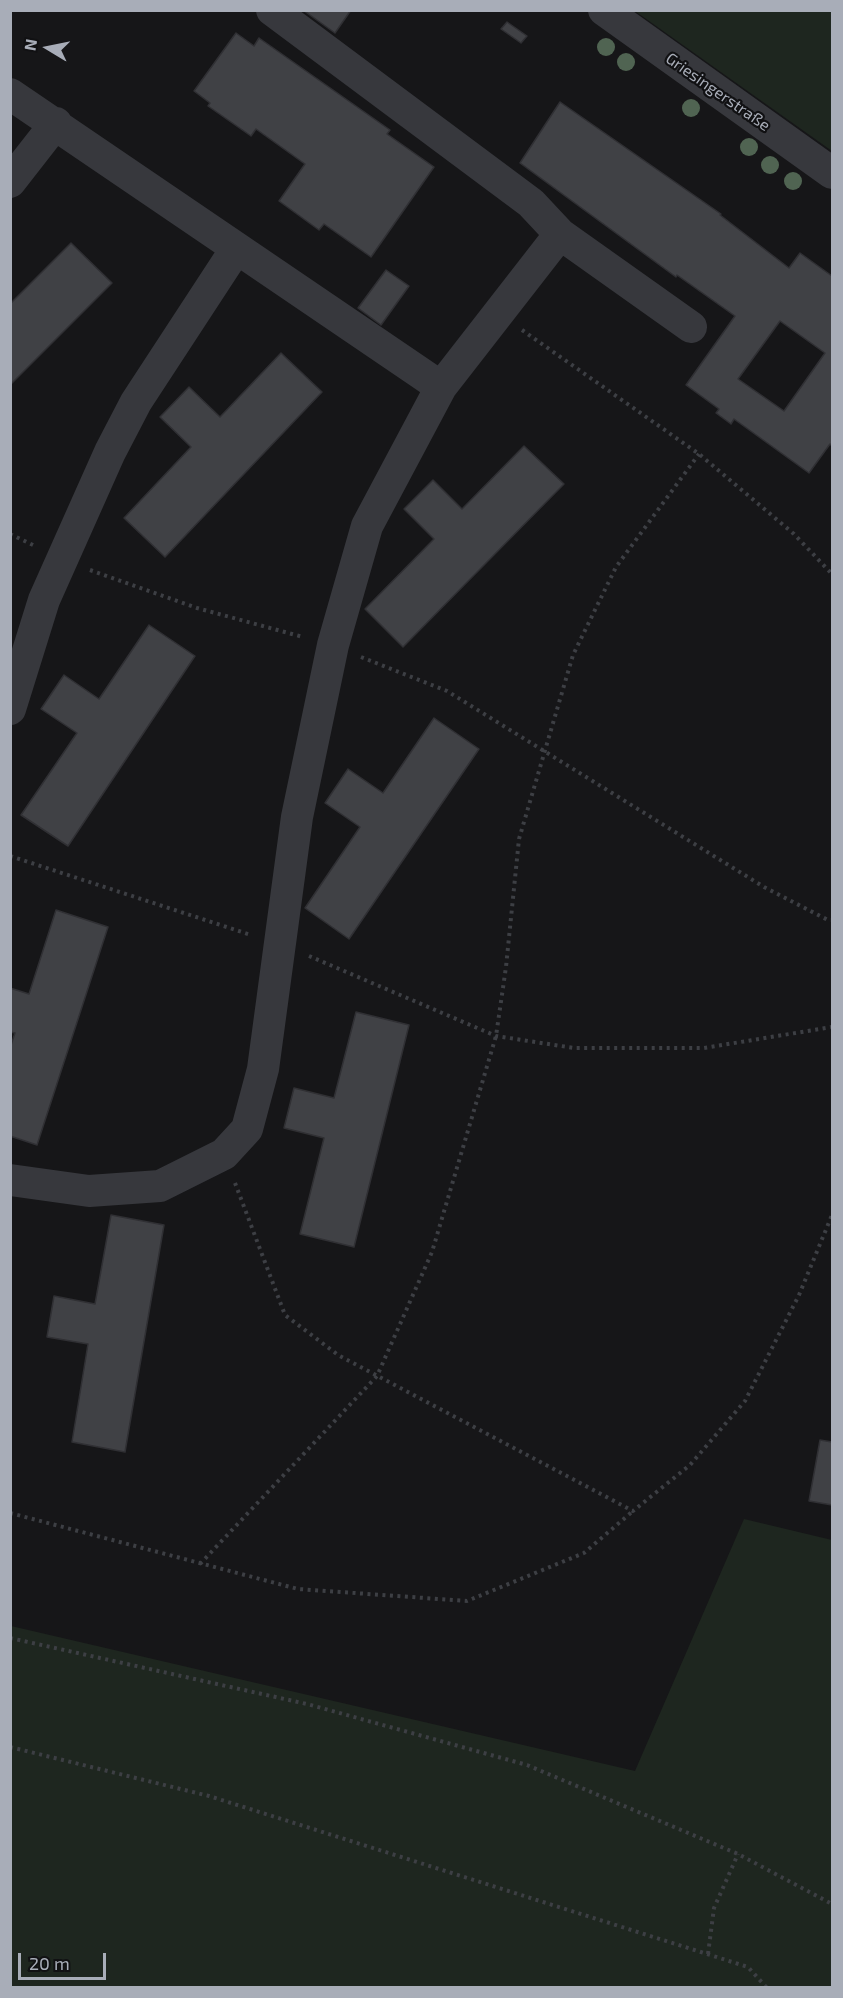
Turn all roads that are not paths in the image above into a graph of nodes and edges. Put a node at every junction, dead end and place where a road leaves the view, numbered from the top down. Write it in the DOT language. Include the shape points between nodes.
graph roads {
  1 [pos="272,10"];
  2 [pos="604,10"];
  3 [pos="10,94"];
  4 [pos="56,123"];
  5 [pos="832,173"];
  6 [pos="10,182"];
  7 [pos="560,234"];
  8 [pos="236,249"];
  9 [pos="691,327"];
  10 [pos="441,387"];
  11 [pos="10,709"];
  12 [pos="10,1180"];
  1 -- 7 [label="street" via="531,202"];
  2 -- 5 [label="street, Griesingerstraße"];
  3 -- 4 [label="street"];
  4 -- 6 [label="street"];
  4 -- 8 [label="street"];
  7 -- 9 [label="street"];
  7 -- 10 [label="street"];
  8 -- 10 [label="street"];
  8 -- 11 [label="street" via="136,402 83,508 44,600"];
  10 -- 12 [label="street" via="367,526 333,645 297,818 263,1069 247,1129 224,1154 160,1186 89,1191"];
}
